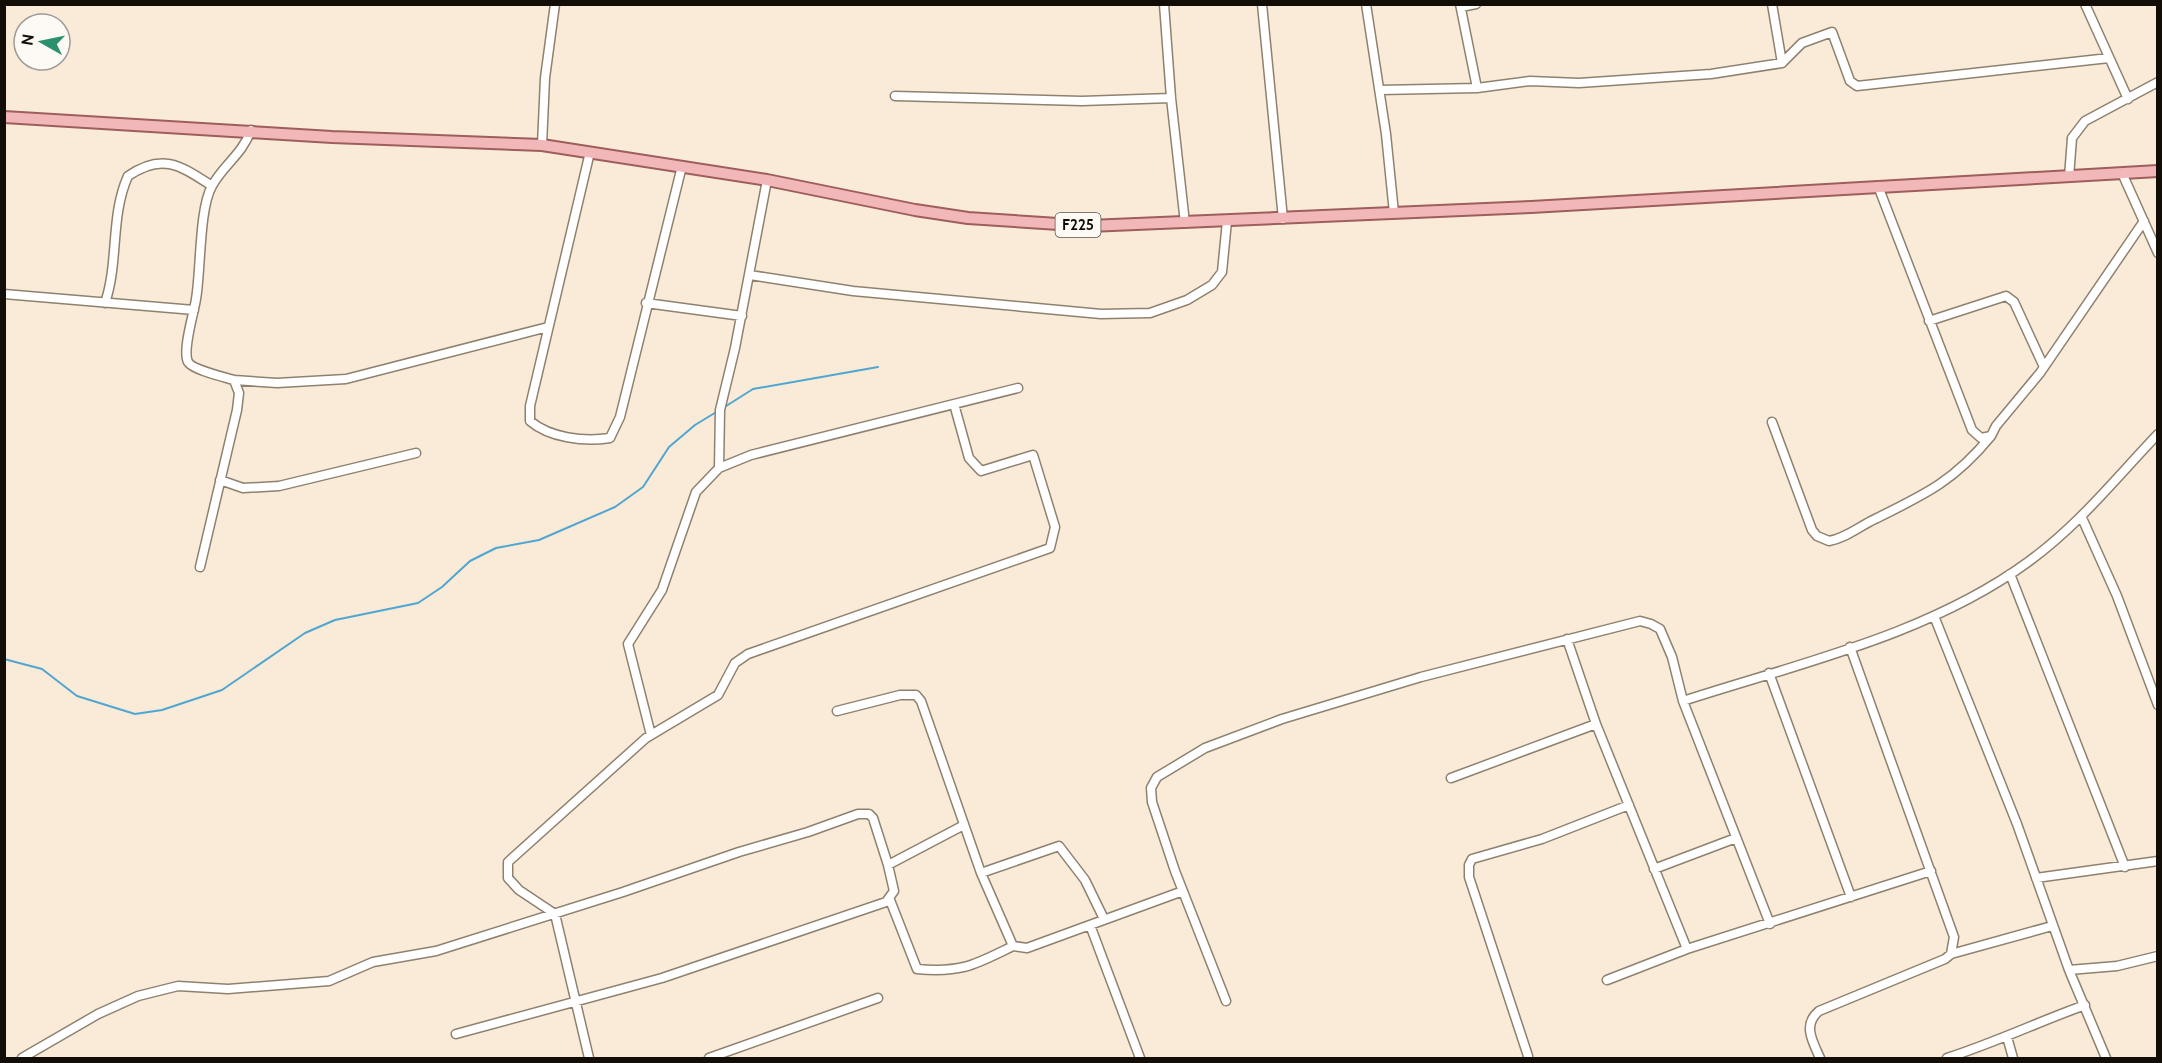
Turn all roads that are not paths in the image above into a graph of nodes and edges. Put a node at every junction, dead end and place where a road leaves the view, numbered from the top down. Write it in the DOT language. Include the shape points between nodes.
graph roads {
  1 [pos="555,4"];
  2 [pos="1164,4"];
  3 [pos="1262,4"];
  4 [pos="1366,4"];
  5 [pos="1476,4"];
  6 [pos="1772,4"];
  7 [pos="2085,4"];
  8 [pos="1460,6"];
  9 [pos="2109,58"];
  10 [pos="1782,63"];
  11 [pos="2157,82"];
  12 [pos="1477,88"];
  13 [pos="1380,90"];
  14 [pos="895,96"];
  15 [pos="1171,98"];
  16 [pos="2128,99"];
  17 [pos="4,117"];
  18 [pos="251,130"];
  19 [pos="542,145"];
  20 [pos="590,152"];
  21 [pos="682,166"];
  22 [pos="2157,171"];
  23 [pos="2122,173"];
  24 [pos="2069,177"];
  25 [pos="767,180"];
  26 [pos="212,186"];
  27 [pos="1878,186"];
  28 [pos="1394,213"];
  29 [pos="1283,219"];
  30 [pos="1227,221"];
  31 [pos="2144,221"];
  32 [pos="1185,224"];
  33 [pos="2157,253"];
  34 [pos="750,275"];
  35 [pos="4,294"];
  36 [pos="105,303"];
  37 [pos="646,303"];
  38 [pos="194,310"];
  39 [pos="742,316"];
  40 [pos="1929,321"];
  41 [pos="548,327"];
  42 [pos="2044,367"];
  43 [pos="234,380"];
  44 [pos="1018,388"];
  45 [pos="954,404"];
  46 [pos="1772,422"];
  47 [pos="1991,436"];
  48 [pos="2156,439"];
  49 [pos="416,453"];
  50 [pos="719,468"];
  51 [pos="220,480"];
  52 [pos="2082,518"];
  53 [pos="200,567"];
  54 [pos="2010,574"];
  55 [pos="1934,615"];
  56 [pos="1567,639"];
  57 [pos="1850,647"];
  58 [pos="1769,673"];
  59 [pos="1683,701"];
  60 [pos="2157,705"];
  61 [pos="837,711"];
  62 [pos="1596,724"];
  63 [pos="651,735"];
  64 [pos="1451,777"];
  65 [pos="1629,805"];
  66 [pos="964,825"];
  67 [pos="1736,838"];
  68 [pos="2157,861"];
  69 [pos="888,865"];
  70 [pos="2124,867"];
  71 [pos="1654,869"];
  72 [pos="1931,871"];
  73 [pos="981,873"];
  74 [pos="2036,878"];
  75 [pos="1183,891"];
  76 [pos="1851,897"];
  77 [pos="890,900"];
  78 [pos="555,914"];
  79 [pos="1104,919"];
  80 [pos="1770,924"];
  81 [pos="1090,925"];
  82 [pos="2052,926"];
  83 [pos="1013,946"];
  84 [pos="1687,950"];
  85 [pos="1951,954"];
  86 [pos="2157,956"];
  87 [pos="2069,970"];
  88 [pos="1606,980"];
  89 [pos="878,998"];
  90 [pos="1226,1001"];
  91 [pos="576,1003"];
  92 [pos="2085,1005"];
  93 [pos="456,1034"];
  94 [pos="2007,1037"];
  95 [pos="1528,1056"];
  96 [pos="22,1059"];
  97 [pos="589,1059"];
  98 [pos="709,1059"];
  99 [pos="1140,1059"];
  100 [pos="1820,1059"];
  101 [pos="1947,1059"];
  102 [pos="2013,1059"];
  103 [pos="2106,1059"];
  1 -- 19 [label="street" via="545,78"];
  2 -- 15 [label="street"];
  3 -- 29 [label="street"];
  4 -- 13 [label="street"];
  5 -- 8 [label="street"];
  6 -- 10 [label="street"];
  7 -- 9 [label="street"];
  8 -- 12 [label="street"];
  9 -- 10 [label="street" via="1857,86 1850,81 1831,33 1802,43"];
  9 -- 16 [label="street"];
  10 -- 12 [label="street" via="1712,74 1579,83 1530,81"];
  11 -- 16 [label="street"];
  12 -- 13 [label="street"];
  13 -- 28 [label="street"];
  14 -- 15 [label="street" via="1082,101"];
  15 -- 32 [label="street"];
  16 -- 24 [label="street" via="2085,121 2076,132 2072,138"];
  17 -- 18 [label="main road, F225"];
  18 -- 19 [label="main road, F225"];
  18 -- 26 [label="street" via="239,154"];
  19 -- 20 [label="main road, F225"];
  20 -- 21 [label="main road, F225"];
  20 -- 41 [label="street"];
  21 -- 25 [label="main road, F225"];
  21 -- 37 [label="street"];
  22 -- 23 [label="main road, F225"];
  23 -- 24 [label="main road, F225"];
  23 -- 31 [label="street"];
  24 -- 27 [label="main road, F225"];
  25 -- 32 [label="main road, F225" via="968,218 1089,226"];
  25 -- 34 [label="street"];
  26 -- 36 [label="street" via="175,163 165,162 128,176"];
  26 -- 38 [label="street"];
  27 -- 28 [label="main road, F225"];
  27 -- 40 [label="street"];
  28 -- 29 [label="main road, F225"];
  29 -- 30 [label="main road, F225"];
  30 -- 32 [label="main road, F225"];
  30 -- 34 [label="street" via="1222,272 1212,285 1187,300 1150,313 1101,314 853,291"];
  31 -- 33 [label="street"];
  31 -- 42 [label="street"];
  34 -- 39 [label="street"];
  35 -- 36 [label="street"];
  36 -- 38 [label="street"];
  37 -- 39 [label="street"];
  37 -- 41 [label="street" via="620,417 610,438 594,440 542,432 530,421"];
  38 -- 43 [label="street" via="187,361 193,367"];
  39 -- 50 [label="street" via="720,410"];
  40 -- 42 [label="street" via="2006,296 2014,302"];
  40 -- 47 [label="street" via="1972,430 1981,438"];
  41 -- 43 [label="street" via="345,379 277,383"];
  42 -- 47 [label="street"];
  43 -- 51 [label="street" via="239,393 237,410"];
  44 -- 45 [label="street"];
  45 -- 50 [label="street" via="751,455"];
  45 -- 63 [label="street" via="969,458 981,471 1033,455 1055,527 1050,548 748,654 735,663 718,695"];
  46 -- 47 [label="street" via="1812,530 1829,541 1937,488 1959,472"];
  48 -- 52 [label="street"];
  49 -- 51 [label="street" via="279,486 243,488"];
  50 -- 63 [label="street" via="696,492 662,590 628,644"];
  51 -- 53 [label="street"];
  52 -- 54 [label="street"];
  52 -- 60 [label="street" via="2117,596"];
  54 -- 55 [label="street"];
  54 -- 70 [label="street"];
  55 -- 57 [label="street"];
  55 -- 74 [label="street"];
  56 -- 59 [label="street" via="1623,624 1652,624 1660,629 1672,657"];
  56 -- 62 [label="street"];
  56 -- 75 [label="street" via="1282,719 1205,748 1157,777 1151,788 1152,802"];
  57 -- 58 [label="street"];
  57 -- 72 [label="street"];
  58 -- 59 [label="street"];
  58 -- 76 [label="street"];
  59 -- 67 [label="street"];
  61 -- 66 [label="street" via="900,695 916,695"];
  62 -- 64 [label="street"];
  62 -- 65 [label="street"];
  63 -- 78 [label="street" via="508,862 508,878"];
  65 -- 71 [label="street"];
  65 -- 95 [label="street" via="1542,839 1472,860 1469,865 1469,877"];
  66 -- 69 [label="street"];
  66 -- 73 [label="street"];
  67 -- 71 [label="street"];
  67 -- 80 [label="street"];
  68 -- 70 [label="street"];
  69 -- 77 [label="street" via="894,891"];
  69 -- 78 [label="street" via="873,818 864,813"];
  70 -- 74 [label="street"];
  71 -- 84 [label="street"];
  72 -- 76 [label="street"];
  72 -- 85 [label="street" via="1954,937"];
  73 -- 79 [label="street" via="1059,846 1085,880"];
  73 -- 83 [label="street"];
  74 -- 82 [label="street"];
  75 -- 79 [label="street"];
  75 -- 90 [label="street"];
  76 -- 80 [label="street"];
  77 -- 83 [label="street" via="917,969 949,971 973,965"];
  77 -- 91 [label="street" via="662,978"];
  78 -- 91 [label="street"];
  78 -- 96 [label="street" via="436,951 373,962 329,981 228,989 178,986 138,996 98,1014"];
  79 -- 81 [label="street"];
  80 -- 84 [label="street"];
  81 -- 83 [label="street" via="1027,948"];
  81 -- 99 [label="street"];
  82 -- 85 [label="street"];
  82 -- 87 [label="street"];
  84 -- 88 [label="street"];
  85 -- 100 [label="street" via="1819,1011 1809,1026"];
  86 -- 87 [label="street" via="2117,966"];
  87 -- 92 [label="street"];
  89 -- 98 [label="street"];
  91 -- 93 [label="street"];
  91 -- 97 [label="street"];
  92 -- 94 [label="street"];
  92 -- 103 [label="street"];
  94 -- 101 [label="street"];
  94 -- 102 [label="street"];
}
